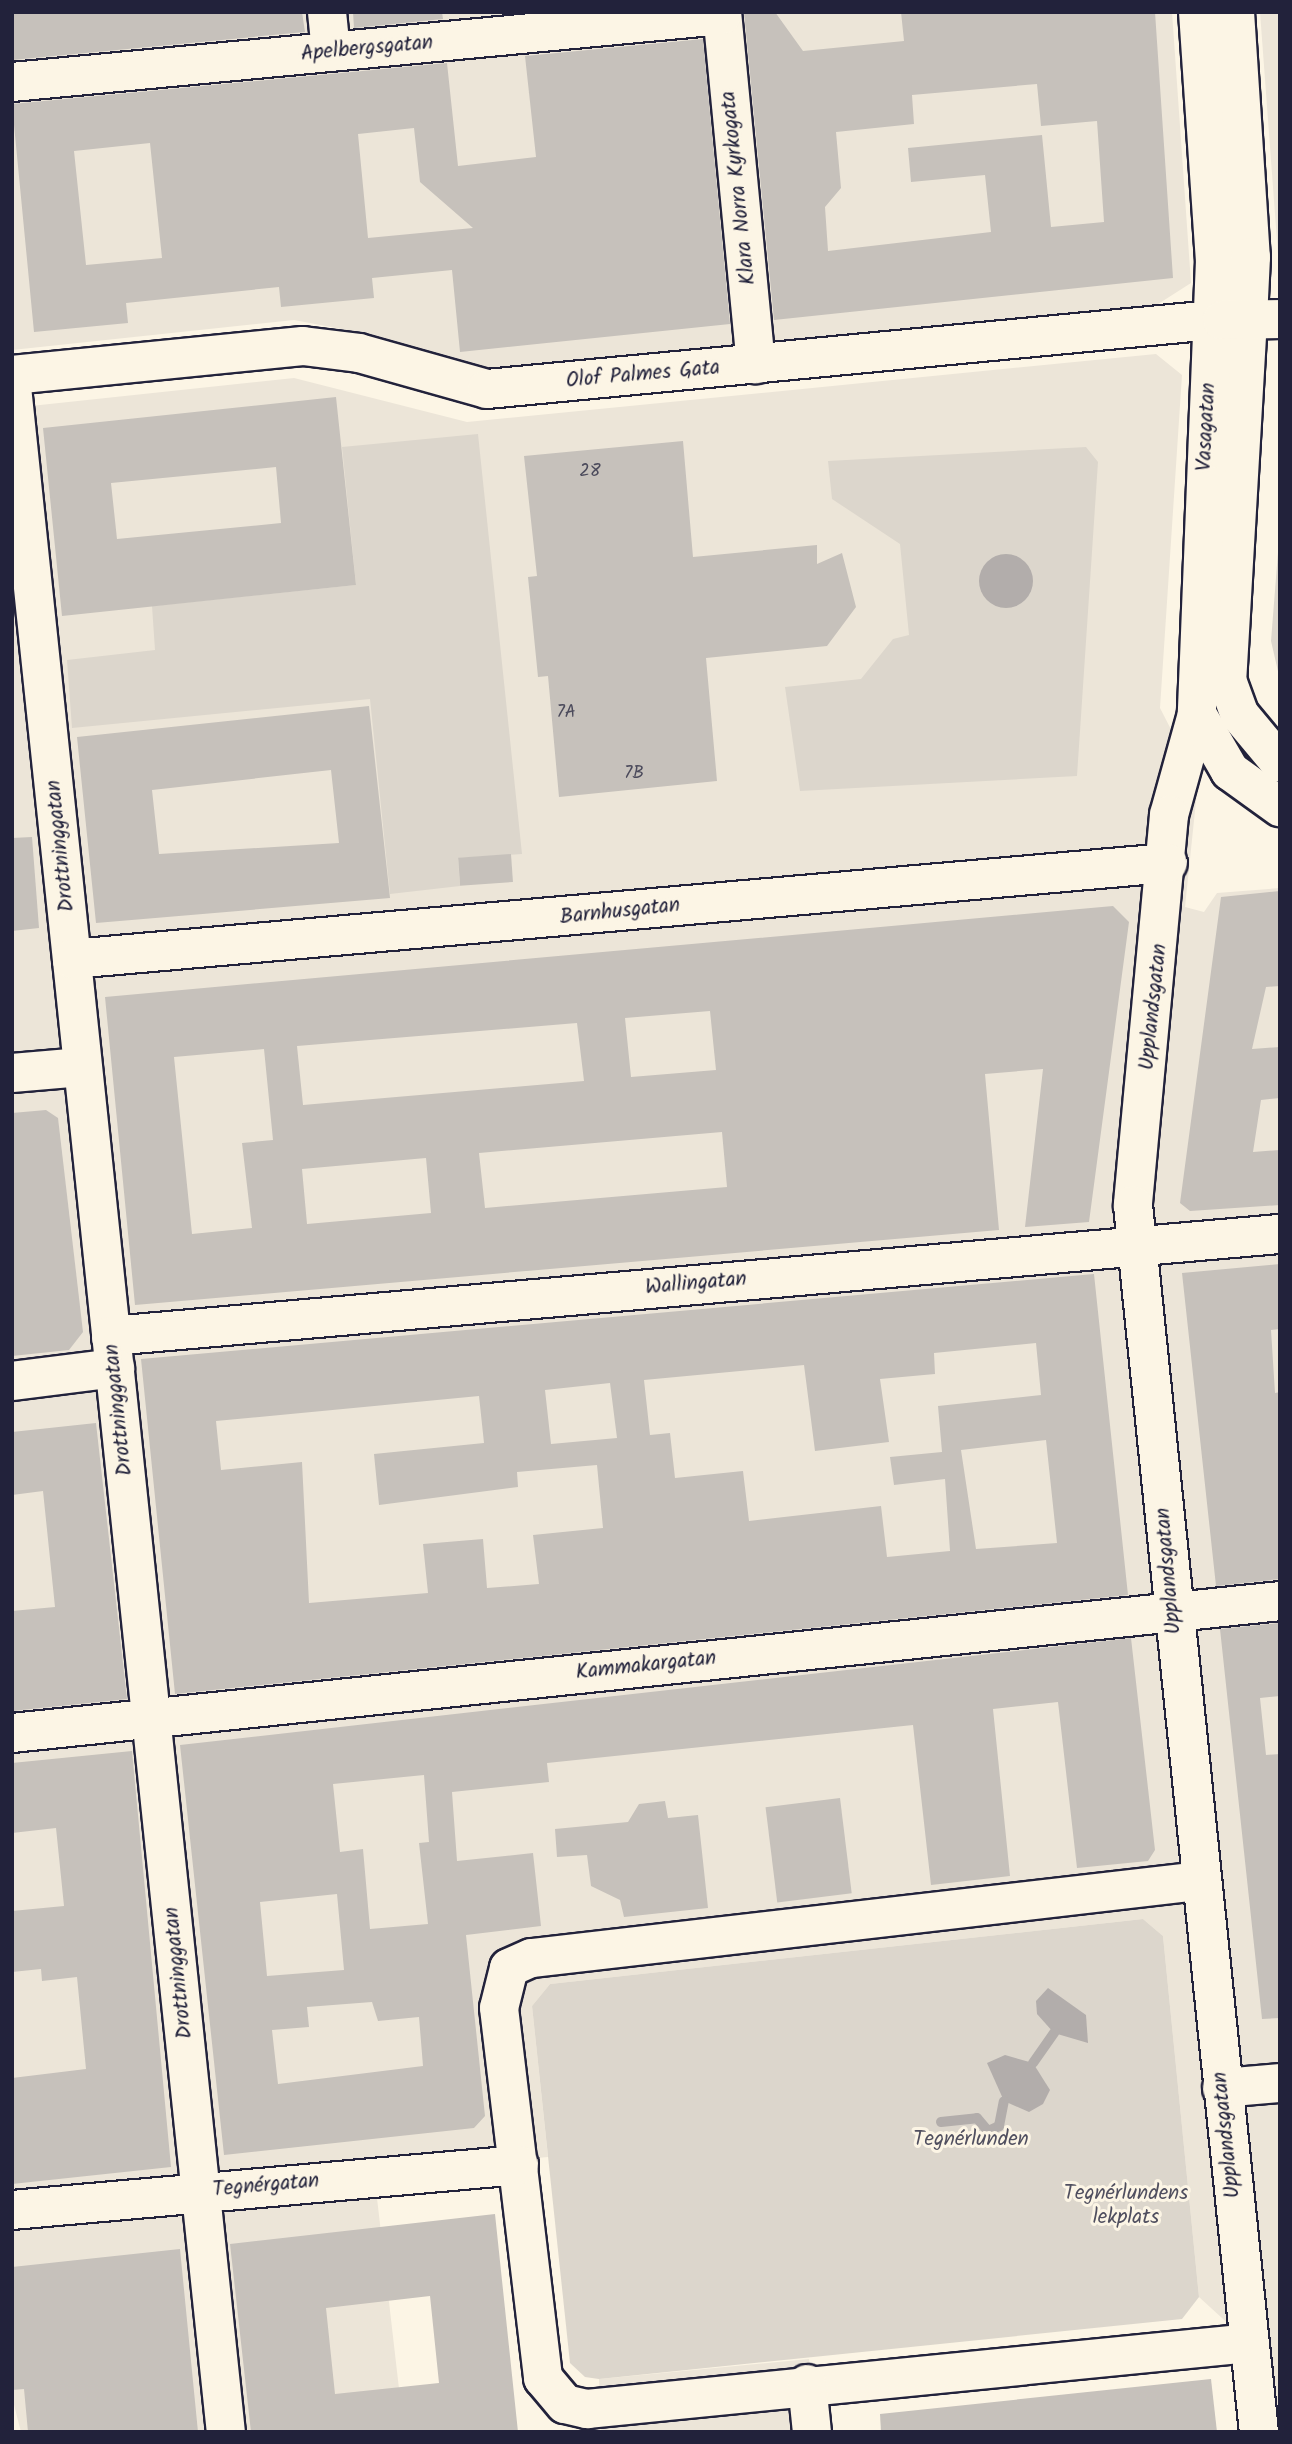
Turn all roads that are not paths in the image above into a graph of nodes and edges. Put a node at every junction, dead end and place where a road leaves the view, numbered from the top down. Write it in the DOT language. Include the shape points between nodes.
graph roads {
  1 [pos="327,12"];
  2 [pos="1198,12"];
  3 [pos="1235,12"];
  4 [pos="722,14"];
  5 [pos="331,52"];
  6 [pos="15,82"];
  7 [pos="1247,319"];
  8 [pos="756,364"];
  9 [pos="12,375"];
  10 [pos="12,387"];
  11 [pos="1197,714"];
  12 [pos="1280,763"];
  13 [pos="1280,807"];
  14 [pos="1168,863"];
  15 [pos="72,959"];
  16 [pos="82,1067"];
  17 [pos="12,1073"];
  18 [pos="1280,1234"];
  19 [pos="1134,1244"];
  20 [pos="113,1352"];
  21 [pos="31,1378"];
  22 [pos="1280,1601"];
  23 [pos="1173,1612"];
  24 [pos="152,1718"];
  25 [pos="12,1733"];
  26 [pos="1199,1881"];
  27 [pos="1280,2083"];
  28 [pos="1222,2088"];
  29 [pos="519,2165"];
  30 [pos="201,2191"];
  31 [pos="12,2210"];
  32 [pos="1249,2343"];
  33 [pos="807,2384"];
  34 [pos="226,2432"];
  35 [pos="812,2432"];
  36 [pos="1259,2432"];
  1 -- 5 [label="street"];
  2 -- 7 [label="street, Vasagatan" via="1214,226"];
  3 -- 7 [label="street, Vasagatan" via="1251,257"];
  4 -- 5 [label="street, Apelbergsgatan"];
  4 -- 8 [label="street, Klara Norra Kyrkogata"];
  5 -- 6 [label="street, Apelbergsgatan"];
  7 -- 8 [label="street, Olof Palmes Gata"];
  7 -- 11 [label="street, Vasagatan"];
  7 -- 12 [label="street, Vasagatan" via="1227,680 1240,715"];
  8 -- 9 [label="street, Olof Palmes Gata" via="487,389 359,353 303,346"];
  10 -- 15 [label="street, Drottninggatan"];
  11 -- 13 [label="street" via="1230,771"];
  11 -- 14 [label="street, Upplandsgatan" via="1174,785"];
  14 -- 15 [label="street, Barnhusgatan"];
  14 -- 19 [label="street, Upplandsgatan"];
  15 -- 16 [label="street, Drottninggatan"];
  16 -- 17 [label="street"];
  16 -- 20 [label="street, Drottninggatan"];
  18 -- 19 [label="street, Wallingatan"];
  19 -- 20 [label="street, Wallingatan" via="170,1329"];
  19 -- 23 [label="street, Upplandsgatan"];
  20 -- 21 [label="street, Wallingatan"];
  20 -- 24 [label="street, Drottninggatan"];
  22 -- 23 [label="street, Kammakargatan"];
  23 -- 24 [label="street, Kammakargatan"];
  23 -- 26 [label="street, Upplandsgatan"];
  24 -- 25 [label="street, Kammakargatan"];
  24 -- 30 [label="street, Drottninggatan"];
  26 -- 28 [label="street, Upplandsgatan"];
  26 -- 29 [label="street" via="531,1958 509,1968 499,2008"];
  27 -- 28 [label="street"];
  28 -- 32 [label="street, Upplandsgatan"];
  29 -- 30 [label="street, Tegnérgatan"];
  29 -- 33 [label="street" via="543,2378 551,2395 587,2409"];
  30 -- 31 [label="street, Tegnérgatan"];
  30 -- 34 [label="street, Drottninggatan"];
  32 -- 33 [label="street"];
  32 -- 36 [label="street, Upplandsgatan"];
  33 -- 35 [label="street"];
}
